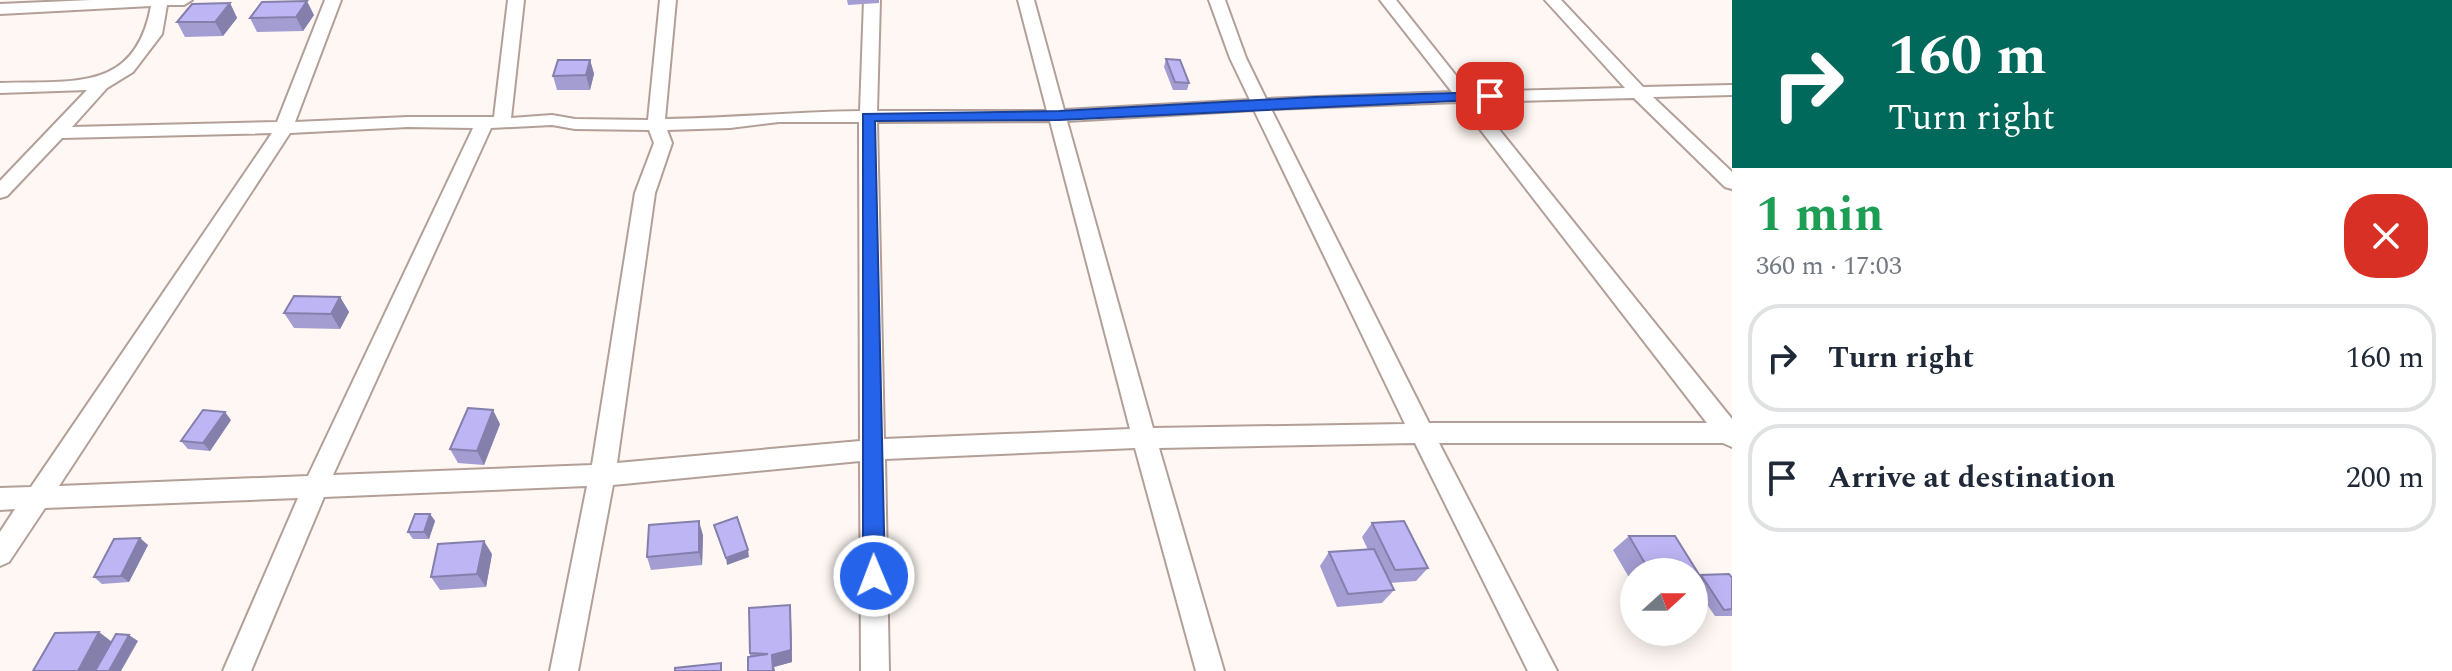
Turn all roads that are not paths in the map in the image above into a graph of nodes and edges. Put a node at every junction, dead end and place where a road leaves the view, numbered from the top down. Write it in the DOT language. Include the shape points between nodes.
graph roads {
  1 [pos="160,0"];
  2 [pos="184,0"];
  3 [pos="333,0"];
  4 [pos="516,0"];
  5 [pos="668,0"];
  6 [pos="872,0"];
  7 [pos="1026,0"];
  8 [pos="1217,0"];
  9 [pos="1388,0"];
  10 [pos="1553,0"];
  11 [pos="0,9"];
  12 [pos="101,84"];
  13 [pos="0,88"];
  14 [pos="1732,90"];
  15 [pos="1638,92"];
  16 [pos="1461,97"];
  17 [pos="1261,106"];
  18 [pos="1059,116"];
  19 [pos="868,117"];
  20 [pos="493,123"];
  21 [pos="656,125"];
  22 [pos="284,128"];
  23 [pos="57,133"];
  24 [pos="1732,183"];
  25 [pos="0,192"];
  26 [pos="1422,433"];
  27 [pos="1731,435"];
  28 [pos="1145,438"];
  29 [pos="872,450"];
  30 [pos="603,475"];
  31 [pos="316,485"];
  32 [pos="37,498"];
  33 [pos="0,499"];
  34 [pos="0,554"];
  35 [pos="237,671"];
  36 [pos="564,671"];
  37 [pos="875,671"];
  38 [pos="1210,671"];
  39 [pos="1543,671"];
  1 -- 2 [label="street"];
  1 -- 11 [label="street"];
  1 -- 12 [label="street" via="154,34 127,69"];
  3 -- 22 [label="street"];
  4 -- 20 [label="street"];
  5 -- 21 [label="street"];
  6 -- 19 [label="street"];
  7 -- 18 [label="street"];
  8 -- 17 [label="street"];
  9 -- 16 [label="street"];
  10 -- 15 [label="street"];
  12 -- 13 [label="street"];
  12 -- 23 [label="street"];
  14 -- 15 [label="street"];
  15 -- 16 [label="street"];
  15 -- 24 [label="street"];
  16 -- 17 [label="street"];
  16 -- 27 [label="street"];
  17 -- 18 [label="street"];
  17 -- 26 [label="street"];
  18 -- 19 [label="street"];
  18 -- 28 [label="street"];
  19 -- 21 [label="street"];
  19 -- 29 [label="street"];
  20 -- 21 [label="street"];
  20 -- 22 [label="street"];
  20 -- 31 [label="street"];
  21 -- 30 [label="street" via="663,143 645,193"];
  22 -- 23 [label="street"];
  22 -- 32 [label="street"];
  23 -- 25 [label="street"];
  26 -- 27 [label="street"];
  26 -- 28 [label="street"];
  26 -- 39 [label="street"];
  28 -- 29 [label="street"];
  28 -- 38 [label="street"];
  29 -- 30 [label="street"];
  29 -- 37 [label="street"];
  30 -- 31 [label="street"];
  30 -- 36 [label="street"];
  31 -- 32 [label="street"];
  31 -- 35 [label="street"];
  32 -- 33 [label="street"];
  32 -- 34 [label="street"];
}
